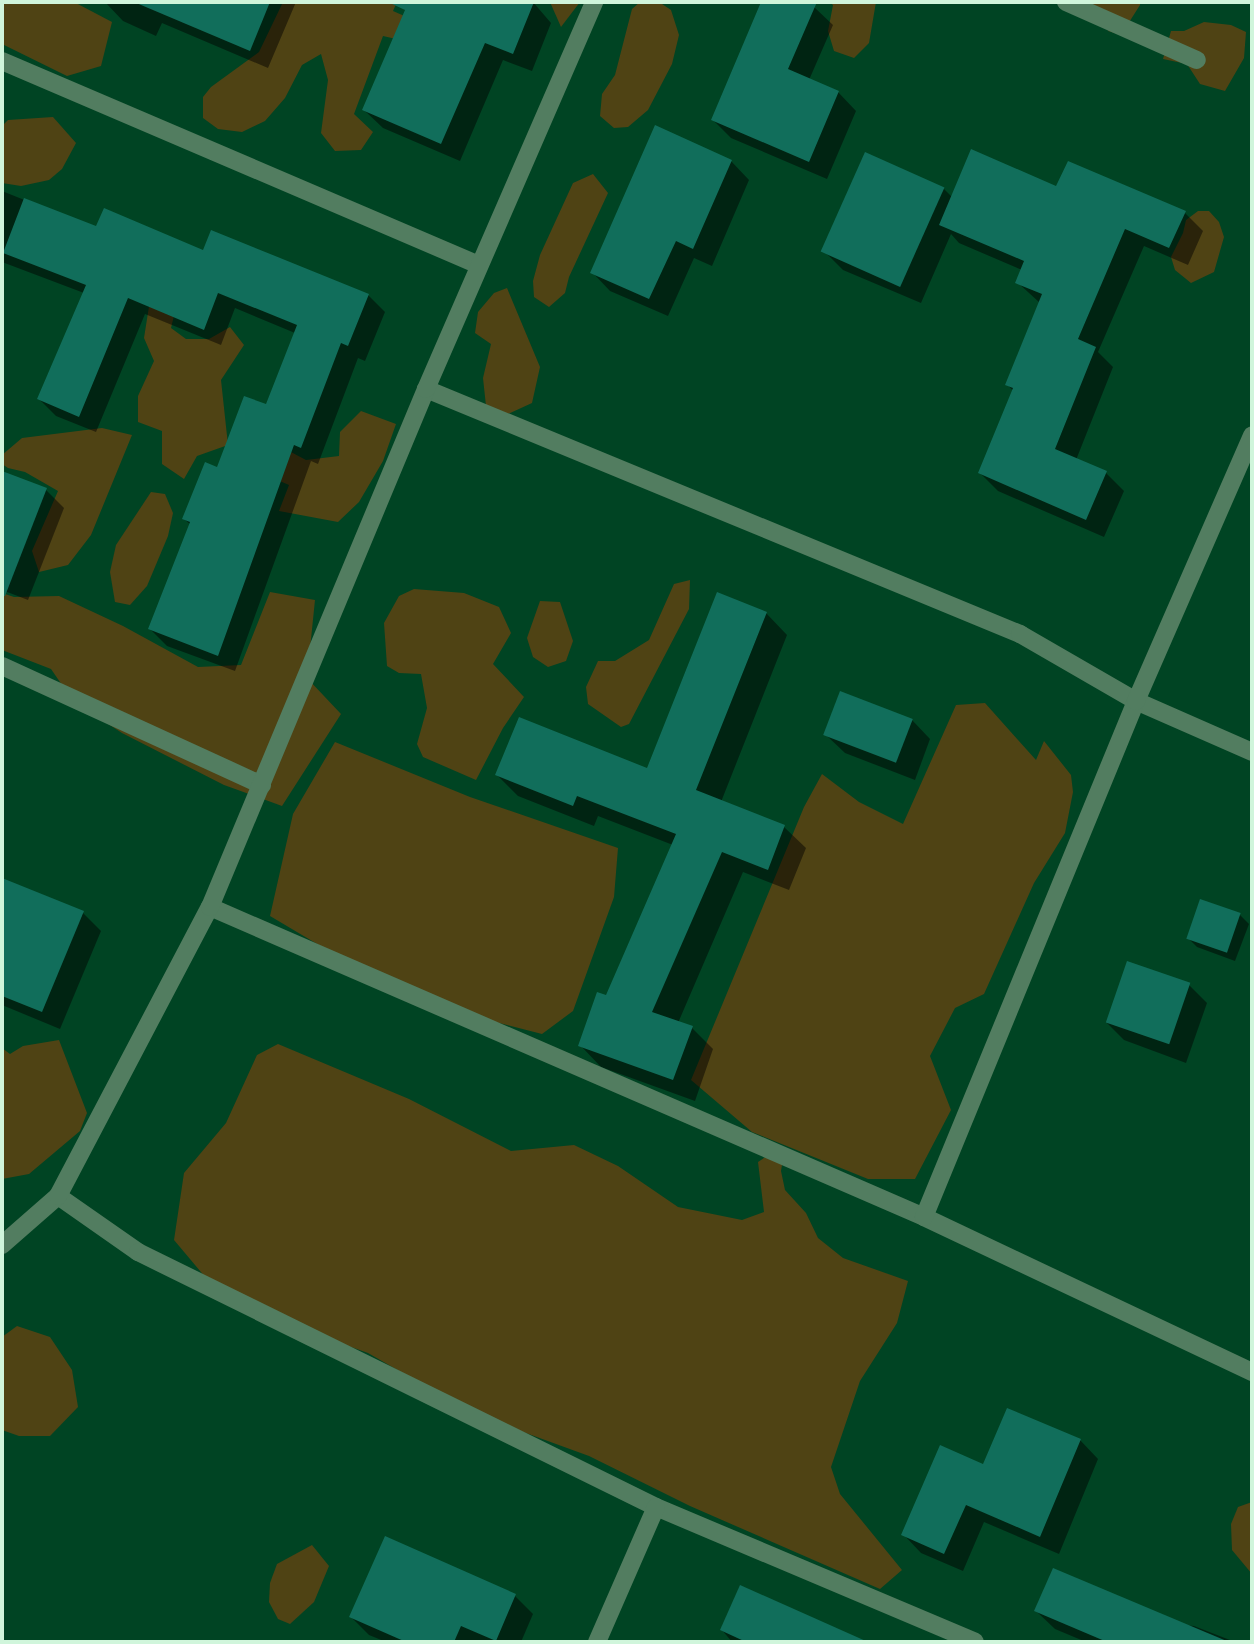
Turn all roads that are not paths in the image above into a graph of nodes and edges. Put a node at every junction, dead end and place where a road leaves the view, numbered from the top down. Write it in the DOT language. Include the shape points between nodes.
graph roads {
  1 [pos="594,2"];
  2 [pos="1066,2"];
  3 [pos="1197,60"];
  4 [pos="2,61"];
  5 [pos="479,265"];
  6 [pos="426,389"];
  7 [pos="1252,435"];
  8 [pos="2,666"];
  9 [pos="1136,701"];
  10 [pos="1252,752"];
  11 [pos="262,785"];
  12 [pos="210,907"];
  13 [pos="58,1196"];
  14 [pos="924,1217"];
  15 [pos="4,1240"];
  16 [pos="1252,1372"];
  17 [pos="656,1507"];
  18 [pos="597,1642"];
  19 [pos="975,1642"];
  1 -- 5 [label="street"];
  2 -- 3 [label="street"];
  4 -- 5 [label="street"];
  5 -- 6 [label="street"];
  6 -- 9 [label="street" via="1020,635"];
  6 -- 11 [label="street"];
  7 -- 9 [label="street"];
  8 -- 11 [label="street"];
  9 -- 10 [label="street"];
  9 -- 14 [label="street"];
  11 -- 12 [label="street"];
  12 -- 13 [label="street"];
  12 -- 14 [label="street"];
  13 -- 15 [label="street"];
  13 -- 17 [label="street" via="138,1252"];
  14 -- 16 [label="street"];
  17 -- 18 [label="street"];
  17 -- 19 [label="street"];
}
